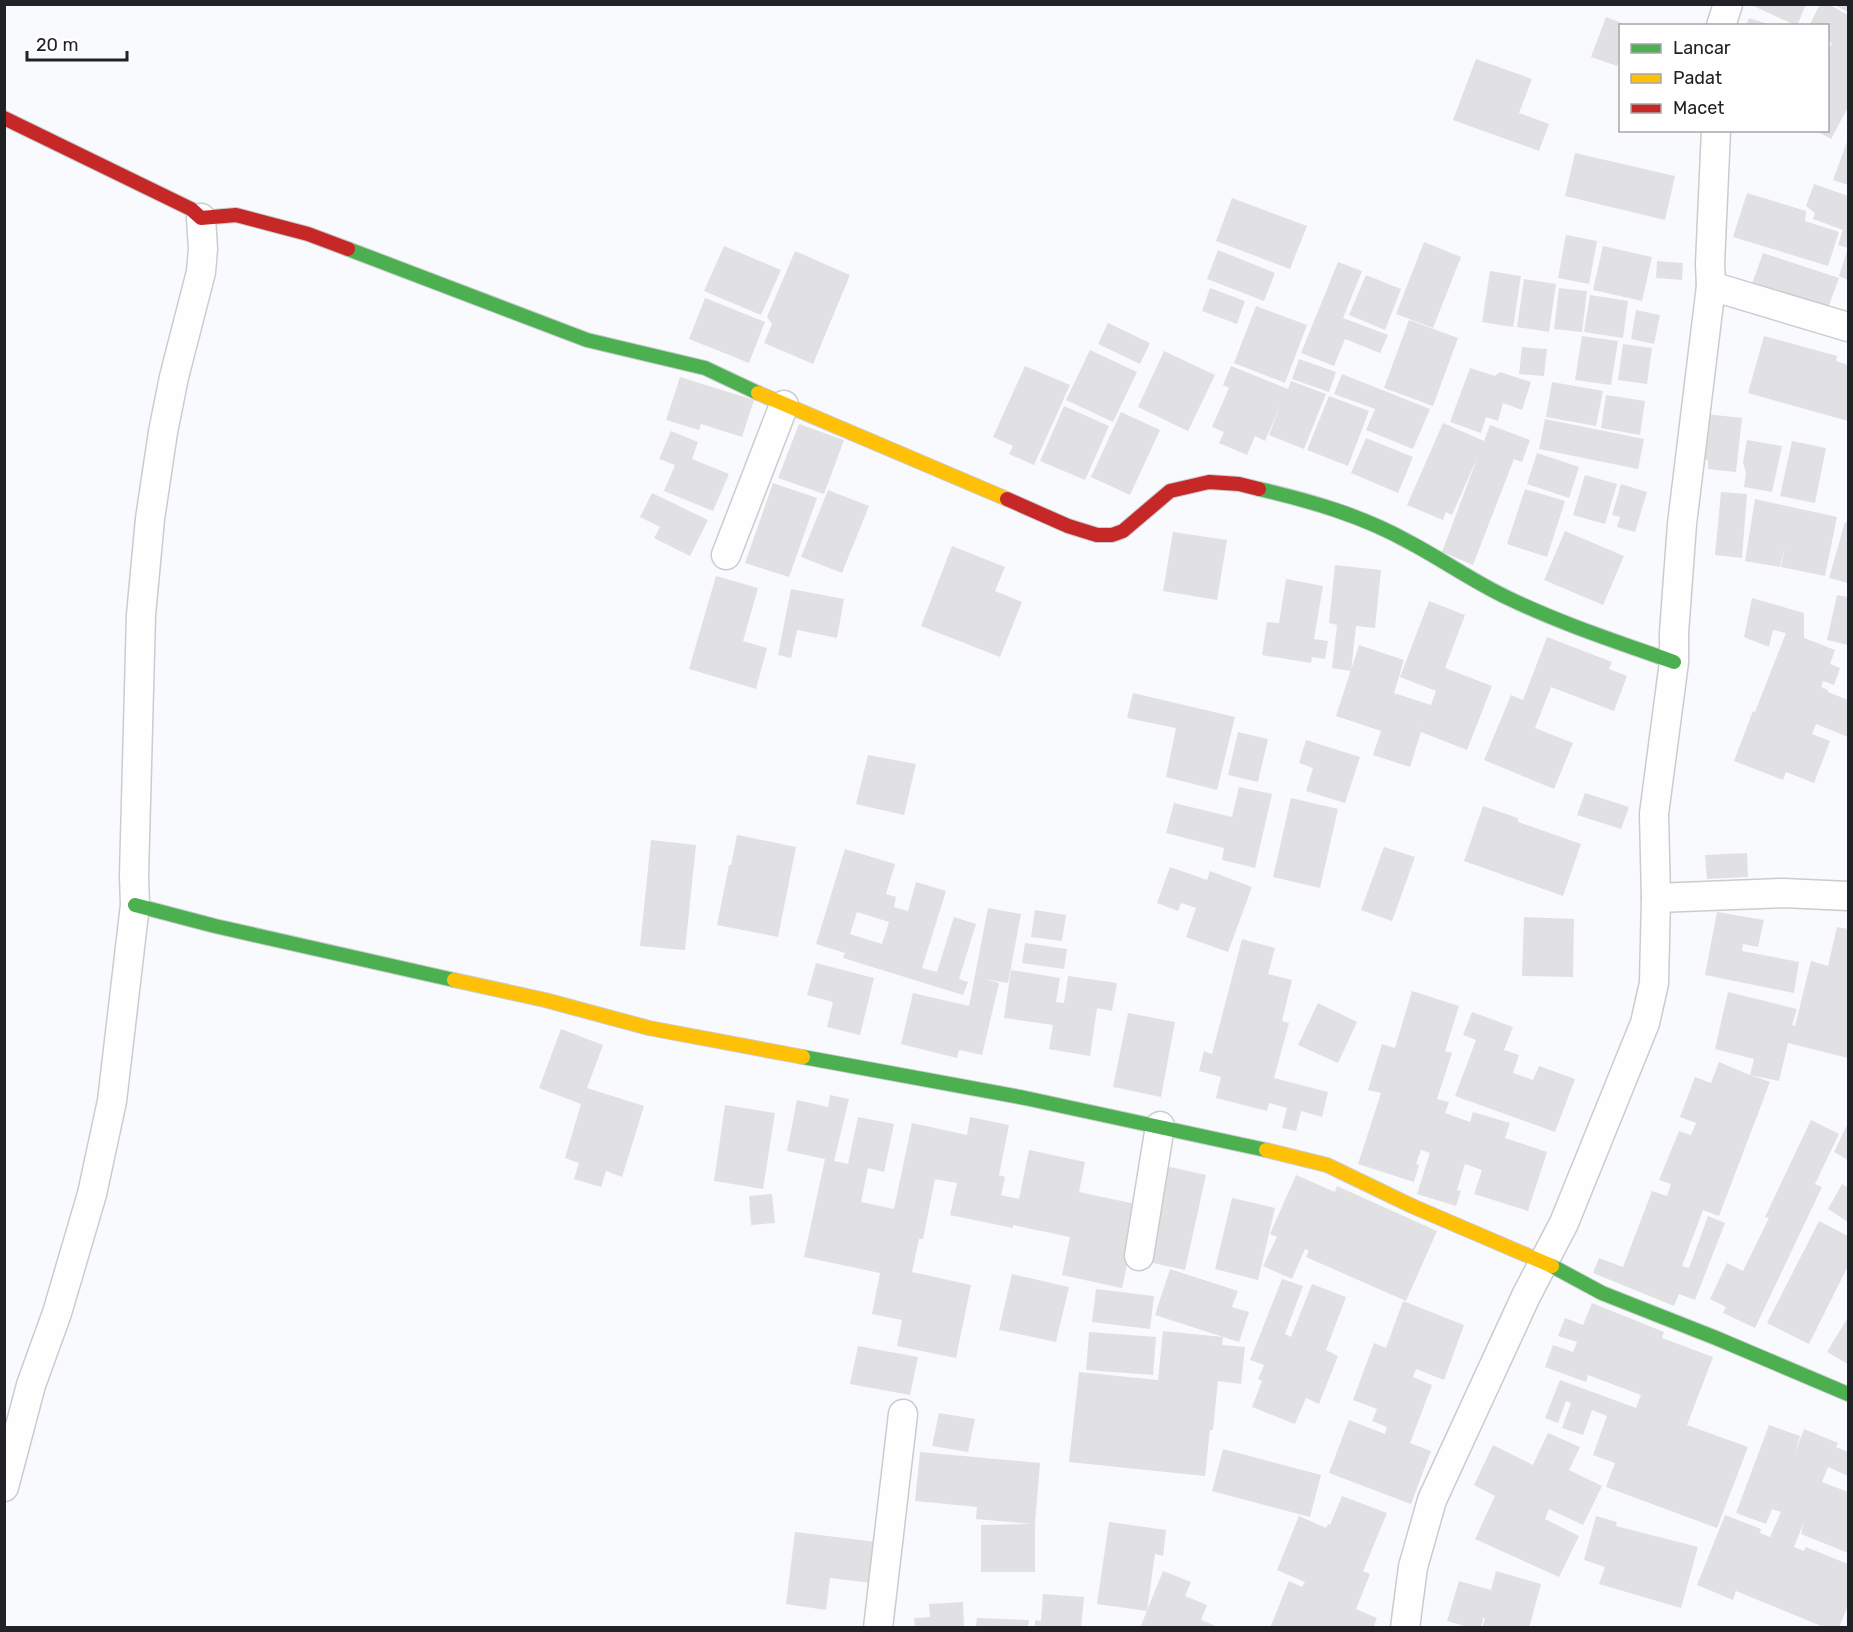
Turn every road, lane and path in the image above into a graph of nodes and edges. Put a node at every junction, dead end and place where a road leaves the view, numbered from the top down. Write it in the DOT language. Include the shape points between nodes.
graph roads {
  1 [pos="1728,4"];
  2 [pos="1722,24"];
  3 [pos="4,118"];
  4 [pos="1716,132"];
  5 [pos="201,218"];
  6 [pos="1711,286"];
  7 [pos="1848,327"];
  8 [pos="784,405"];
  9 [pos="726,555"];
  10 [pos="1674,662"];
  11 [pos="1848,896"];
  12 [pos="1656,898"];
  13 [pos="135,905"];
  14 [pos="1160,1126"];
  15 [pos="1139,1256"];
  16 [pos="1544,1261"];
  17 [pos="1848,1394"];
  18 [pos="903,1414"];
  19 [pos="4,1487"];
  20 [pos="878,1628"];
  21 [pos="1405,1628"];
  1 -- 2 [label="street"];
  3 -- 5 [label="street" via="191,209"];
  4 -- 6 [label="street"];
  5 -- 8 [label="street" via="236,215 308,234 587,340 705,368"];
  5 -- 13 [label="street" via="201,272 174,377 150,519 141,615"];
  6 -- 7 [label="street"];
  6 -- 10 [label="street" via="1682,524"];
  8 -- 9 [label="street"];
  8 -- 10 [label="street" via="1097,535 1123,531 1170,491 1209,482 1239,484 1299,498 1361,519 1408,541 1475,581 1555,619"];
  10 -- 12 [label="street" via="1654,814"];
  11 -- 12 [label="street" via="1783,893"];
  12 -- 16 [label="street" via="1654,983 1645,1023 1564,1223"];
  13 -- 14 [label="street" via="649,1028"];
  13 -- 19 [label="street" via="112,1101 92,1194 31,1385"];
  14 -- 15 [label="street"];
  14 -- 16 [label="street" via="1327,1165 1412,1206"];
  16 -- 17 [label="street" via="1602,1293"];
  16 -- 21 [label="street" via="1432,1500 1413,1567"];
  18 -- 20 [label="street"];
}
